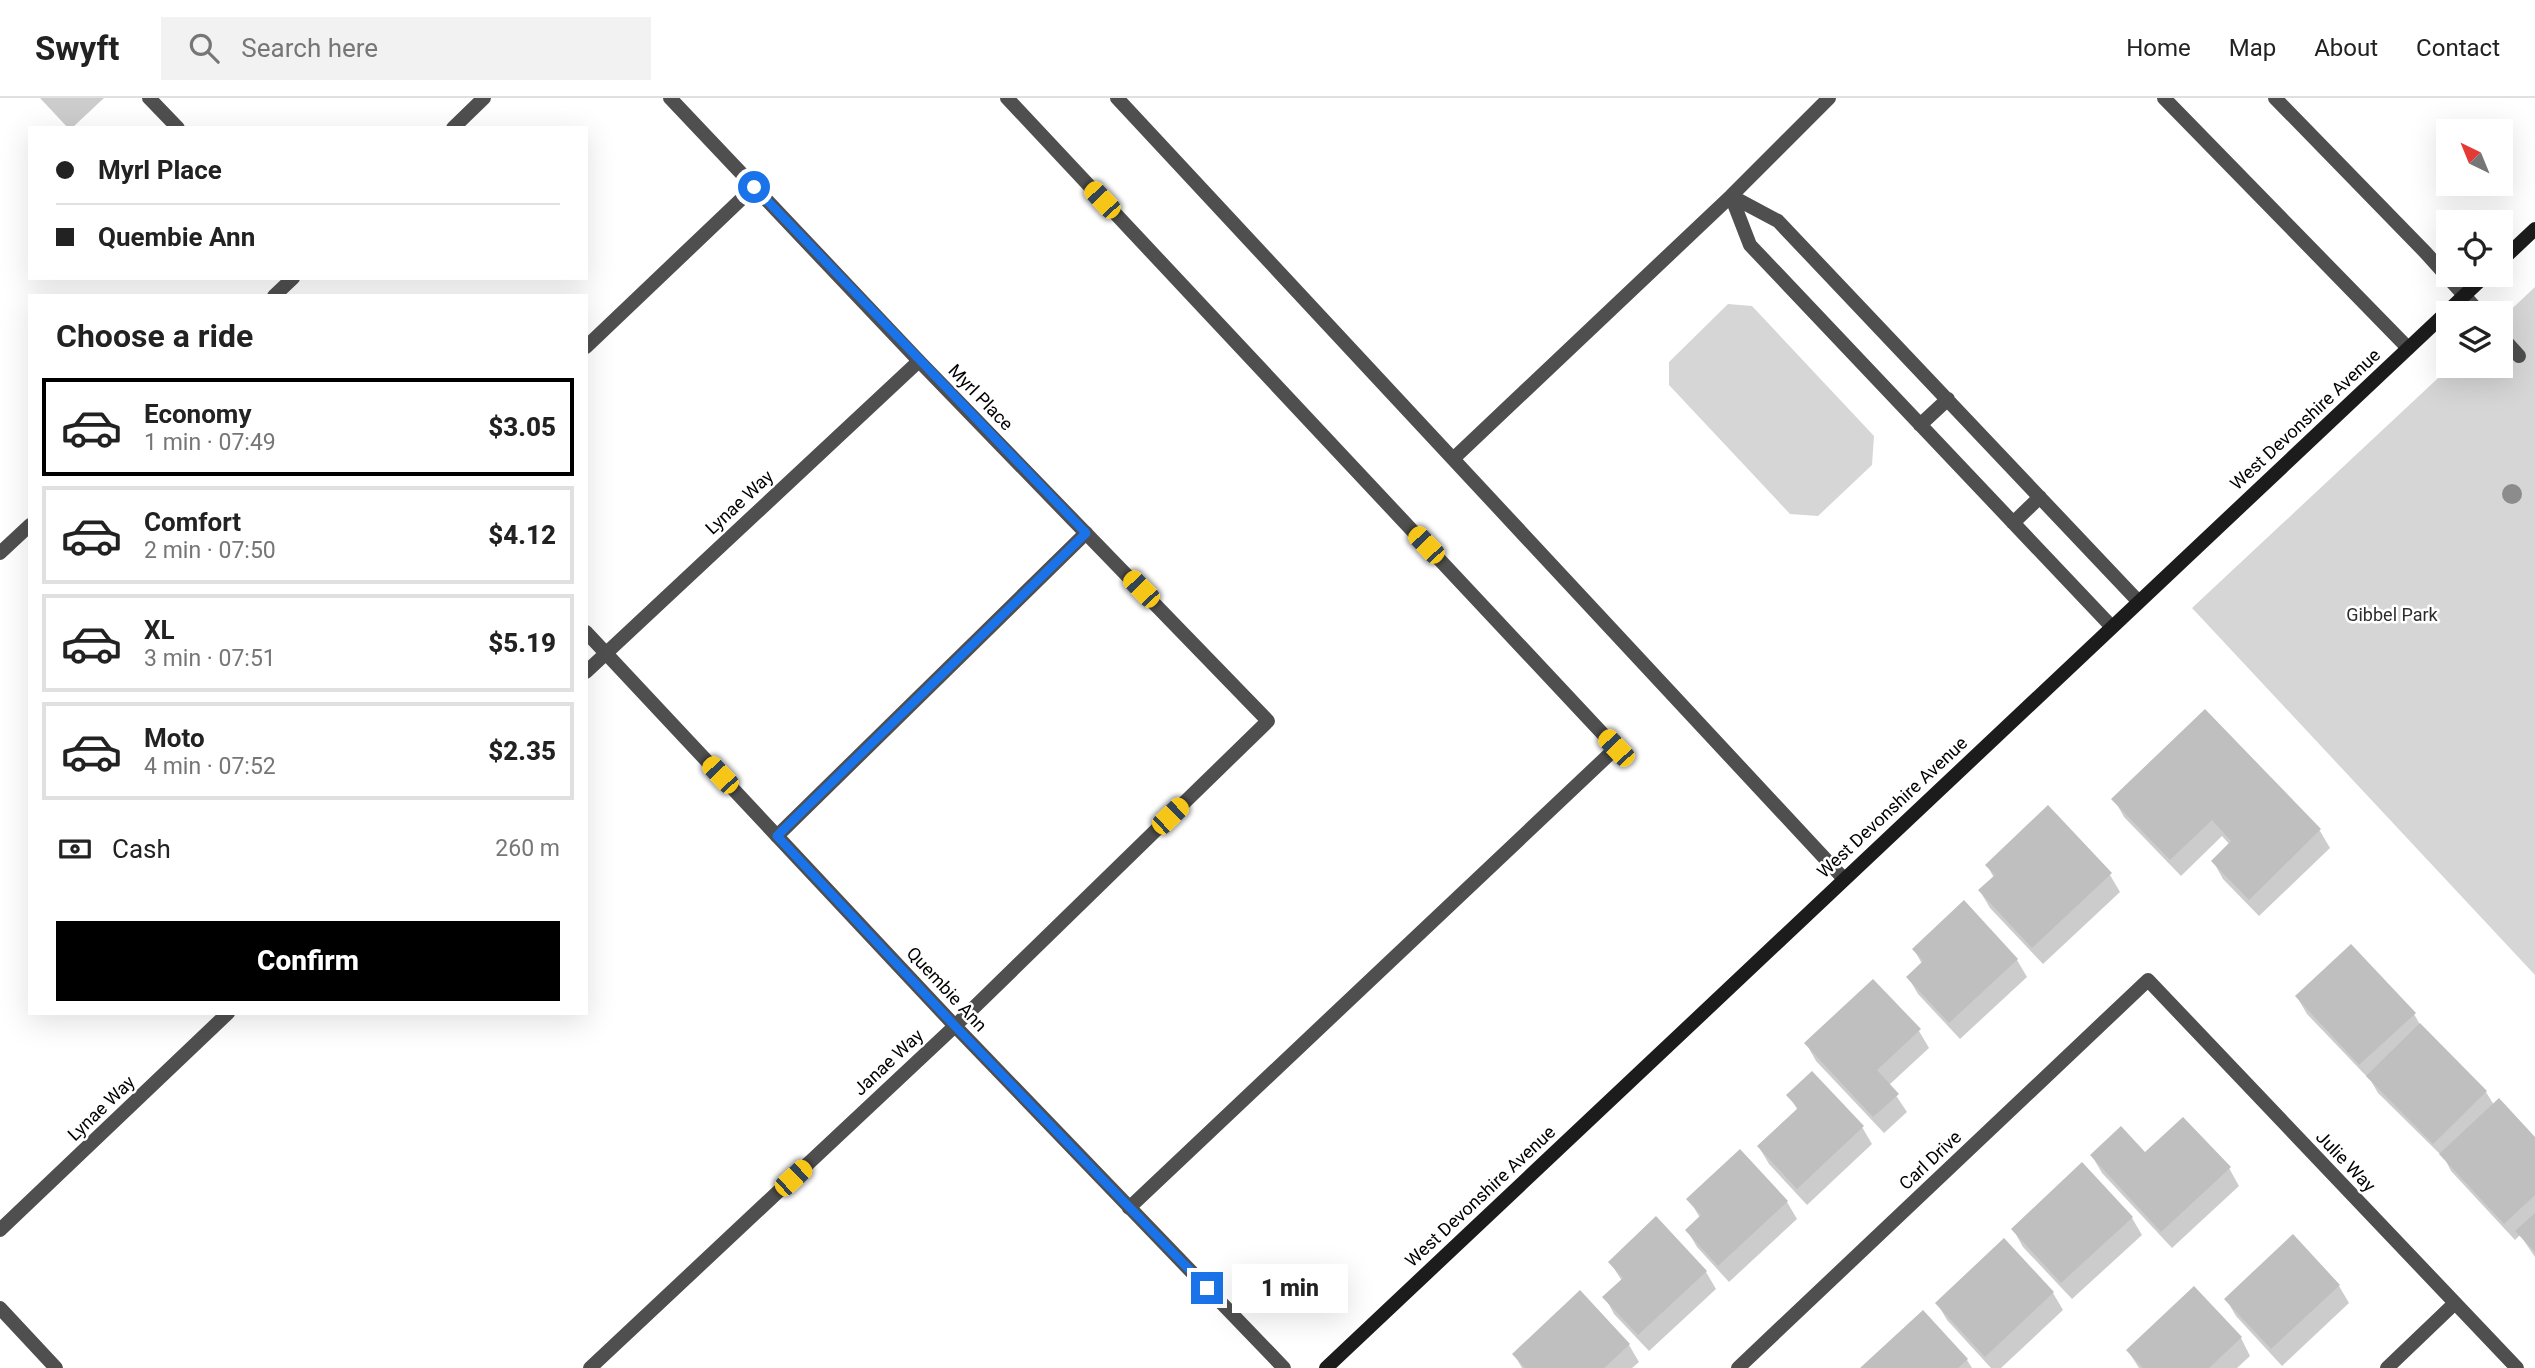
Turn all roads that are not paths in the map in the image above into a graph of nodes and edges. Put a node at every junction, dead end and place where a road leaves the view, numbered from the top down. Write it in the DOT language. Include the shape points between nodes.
graph roads {
  1 [pos="149,98"];
  2 [pos="484,98"];
  3 [pos="670,98"];
  4 [pos="1007,98"];
  5 [pos="1117,98"];
  6 [pos="1829,98"];
  7 [pos="2164,98"];
  8 [pos="2275,98"];
  9 [pos="176,126"];
  10 [pos="455,126"];
  11 [pos="754,187"];
  12 [pos="1731,196"];
  13 [pos="2535,229"];
  14 [pos="2513,250"];
  15 [pos="291,280"];
  16 [pos="2473,287"];
  17 [pos="276,294"];
  18 [pos="2464,296"];
  19 [pos="2469,301"];
  20 [pos="588,345"];
  21 [pos="2408,348"];
  22 [pos="2513,349"];
  23 [pos="2519,356"];
  24 [pos="919,361"];
  25 [pos="1948,399"];
  26 [pos="1920,425"];
  27 [pos="1453,459"];
  28 [pos="2040,497"];
  29 [pos="2013,523"];
  30 [pos="28,527"];
  31 [pos="1086,533"];
  32 [pos="0,553"];
  33 [pos="2138,601"];
  34 [pos="2111,626"];
  35 [pos="588,634"];
  36 [pos="606,653"];
  37 [pos="588,670"];
  38 [pos="1268,721"];
  39 [pos="777,836"];
  40 [pos="1844,879"];
  41 [pos="2148,980"];
  42 [pos="226,1015"];
  43 [pos="955,1026"];
  44 [pos="1129,1208"];
  45 [pos="0,1230"];
  46 [pos="2455,1303"];
  47 [pos="0,1308"];
  48 [pos="56,1368"];
  49 [pos="590,1368"];
  50 [pos="1284,1368"];
  51 [pos="1326,1368"];
  52 [pos="1738,1368"];
  53 [pos="2387,1368"];
  54 [pos="2517,1368"];
  1 -- 9 [label="street"];
  2 -- 10 [label="street"];
  3 -- 11 [label="street, Myrl Place"];
  4 -- 44 [label="street" via="1616,748"];
  5 -- 27 [label="street"];
  6 -- 12 [label="street"];
  7 -- 21 [label="street"];
  8 -- 18 [label="street"];
  11 -- 20 [label="street"];
  11 -- 24 [label="street, Myrl Place"];
  12 -- 25 [label="street" via="1778,220"];
  12 -- 26 [label="street" via="1750,245"];
  12 -- 27 [label="street"];
  13 -- 14 [label="street"];
  15 -- 17 [label="street"];
  16 -- 18 [label="street, West Devonshire Avenue"];
  18 -- 19 [label="street"];
  18 -- 21 [label="street, West Devonshire Avenue"];
  21 -- 33 [label="street, West Devonshire Avenue"];
  22 -- 23 [label="street"];
  24 -- 31 [label="street, Myrl Place"];
  24 -- 36 [label="street, Lynae Way"];
  25 -- 26 [label="street"];
  25 -- 28 [label="street"];
  26 -- 29 [label="street"];
  27 -- 40 [label="street"];
  28 -- 29 [label="street"];
  28 -- 33 [label="street"];
  29 -- 34 [label="street"];
  30 -- 32 [label="street"];
  31 -- 38 [label="street, Myrl Place"];
  31 -- 39 [label="street"];
  33 -- 34 [label="street, West Devonshire Avenue"];
  34 -- 40 [label="street, West Devonshire Avenue"];
  35 -- 36 [label="street, Quembie Ann"];
  36 -- 37 [label="street, Lynae Way"];
  36 -- 39 [label="street, Quembie Ann"];
  38 -- 43 [label="street, Janae Way"];
  39 -- 43 [label="street, Quembie Ann"];
  40 -- 51 [label="street, West Devonshire Avenue"];
  41 -- 46 [label="street, Julie Way"];
  41 -- 52 [label="street, Carl Drive"];
  42 -- 45 [label="street, Lynae Way"];
  43 -- 44 [label="street, Quembie Ann"];
  43 -- 49 [label="street, Janae Way"];
  44 -- 50 [label="street, Quembie Ann"];
  46 -- 53 [label="street"];
  46 -- 54 [label="street, Julie Way"];
  47 -- 48 [label="street"];
}
